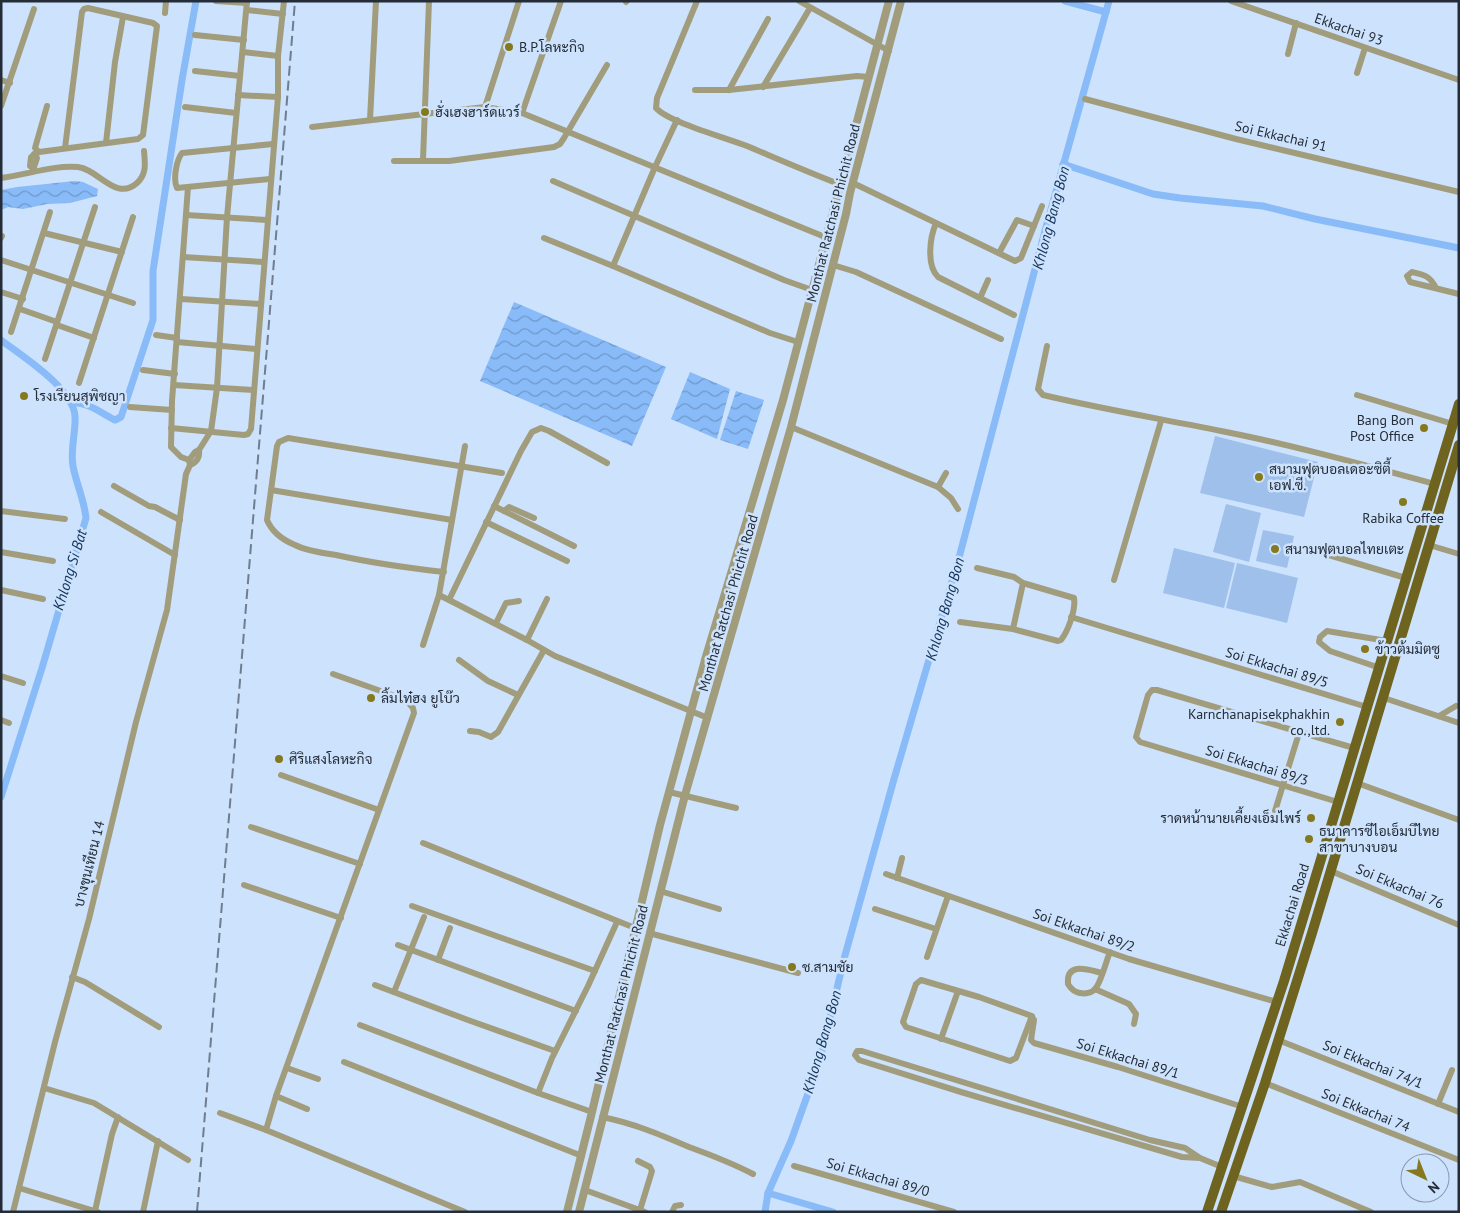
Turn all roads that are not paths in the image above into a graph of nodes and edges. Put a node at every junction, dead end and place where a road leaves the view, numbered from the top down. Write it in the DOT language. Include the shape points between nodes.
graph roads {
  1 [pos="166,1"];
  2 [pos="216,1"];
  3 [pos="284,1"];
  4 [pos="376,1"];
  5 [pos="429,1"];
  6 [pos="519,1"];
  7 [pos="561,1"];
  8 [pos="697,1"];
  9 [pos="799,1"];
  10 [pos="889,1"];
  11 [pos="901,1"];
  12 [pos="1231,1"];
  13 [pos="247,5"];
  14 [pos="810,8"];
  15 [pos="34,9"];
  16 [pos="165,14"];
  17 [pos="283,14"];
  18 [pos="123,17"];
  19 [pos="768,19"];
  20 [pos="1296,23"];
  21 [pos="195,35"];
  22 [pos="244,40"];
  23 [pos="877,46"];
  24 [pos="1365,48"];
  25 [pos="888,51"];
  26 [pos="243,52"];
  27 [pos="1288,54"];
  28 [pos="278,56"];
  29 [pos="607,65"];
  30 [pos="195,72"];
  31 [pos="1357,73"];
  32 [pos="240,76"];
  33 [pos="869,77"];
  34 [pos="1,80"];
  35 [pos="1459,80"];
  36 [pos="10,83"];
  37 [pos="763,87"];
  38 [pos="695,90"];
  39 [pos="729,90"];
  40 [pos="238,95"];
  41 [pos="278,97"];
  42 [pos="1086,99"];
  43 [pos="1,106"];
  44 [pos="47,106"];
  45 [pos="185,107"];
  46 [pos="485,107"];
  47 [pos="236,113"];
  48 [pos="425,113"];
  49 [pos="522,113"];
  50 [pos="370,120"];
  51 [pos="677,120"];
  52 [pos="312,127"];
  53 [pos="567,131"];
  54 [pos="106,143"];
  55 [pos="273,144"];
  56 [pos="65,148"];
  57 [pos="233,148"];
  58 [pos="144,151"];
  59 [pos="36,153"];
  60 [pos="423,160"];
  61 [pos="394,161"];
  62 [pos="655,166"];
  63 [pos="33,170"];
  64 [pos="1,178"];
  65 [pos="270,179"];
  66 [pos="553,181"];
  67 [pos="230,183"];
  68 [pos="853,183"];
  69 [pos="839,184"];
  70 [pos="188,187"];
  71 [pos="1459,192"];
  72 [pos="1042,206"];
  73 [pos="95,207"];
  74 [pos="50,212"];
  75 [pos="634,215"];
  76 [pos="186,216"];
  77 [pos="134,217"];
  78 [pos="227,217"];
  79 [pos="267,220"];
  80 [pos="936,223"];
  81 [pos="1034,226"];
  82 [pos="44,233"];
  83 [pos="825,237"];
  84 [pos="544,238"];
  85 [pos="84,243"];
  86 [pos="122,252"];
  87 [pos="999,254"];
  88 [pos="183,257"];
  89 [pos="1,260"];
  90 [pos="224,260"];
  91 [pos="264,262"];
  92 [pos="833,265"];
  93 [pos="613,266"];
  94 [pos="32,271"];
  95 [pos="988,280"];
  96 [pos="70,284"];
  97 [pos="1436,288"];
  98 [pos="812,290"];
  99 [pos="1,292"];
  100 [pos="1459,294"];
  101 [pos="108,296"];
  102 [pos="980,298"];
  103 [pos="23,299"];
  104 [pos="181,300"];
  105 [pos="221,302"];
  106 [pos="133,303"];
  107 [pos="260,304"];
  108 [pos="20,309"];
  109 [pos="1014,315"];
  110 [pos="57,324"];
  111 [pos="12,332"];
  112 [pos="156,335"];
  113 [pos="94,338"];
  114 [pos="1001,339"];
  115 [pos="177,340"];
  116 [pos="798,342"];
  117 [pos="219,346"];
  118 [pos="1046,346"];
  119 [pos="257,349"];
  120 [pos="45,359"];
  121 [pos="143,370"];
  122 [pos="175,374"];
  123 [pos="79,383"];
  124 [pos="174,385"];
  125 [pos="217,388"];
  126 [pos="253,390"];
  127 [pos="1357,395"];
  128 [pos="1459,404"];
  129 [pos="130,407"];
  130 [pos="172,410"];
  131 [pos="1161,421"];
  132 [pos="1456,426"];
  133 [pos="791,427"];
  134 [pos="171,428"];
  135 [pos="211,431"];
  136 [pos="1447,442"];
  137 [pos="1459,444"];
  138 [pos="465,446"];
  139 [pos="607,463"];
  140 [pos="188,467"];
  141 [pos="462,467"];
  142 [pos="502,473"];
  143 [pos="946,473"];
  144 [pos="1435,484"];
  145 [pos="114,486"];
  146 [pos="938,487"];
  147 [pos="271,490"];
  148 [pos="494,506"];
  149 [pos="958,509"];
  150 [pos="1,511"];
  151 [pos="504,511"];
  152 [pos="101,512"];
  153 [pos="534,518"];
  154 [pos="65,519"];
  155 [pos="180,520"];
  156 [pos="452,520"];
  157 [pos="486,522"];
  158 [pos="1429,545"];
  159 [pos="574,546"];
  160 [pos="1,552"];
  161 [pos="1322,553"];
  162 [pos="176,554"];
  163 [pos="1459,554"];
  164 [pos="53,560"];
  165 [pos="567,561"];
  166 [pos="977,568"];
  167 [pos="444,572"];
  168 [pos="1406,578"];
  169 [pos="1114,580"];
  170 [pos="1023,584"];
  171 [pos="1,590"];
  172 [pos="439,595"];
  173 [pos="42,599"];
  174 [pos="547,599"];
  175 [pos="449,600"];
  176 [pos="519,601"];
  177 [pos="1071,617"];
  178 [pos="960,622"];
  179 [pos="496,623"];
  180 [pos="1013,629"];
  181 [pos="528,640"];
  182 [pos="1387,641"];
  183 [pos="423,645"];
  184 [pos="544,650"];
  185 [pos="459,660"];
  186 [pos="1380,668"];
  187 [pos="333,674"];
  188 [pos="1,676"];
  189 [pos="23,683"];
  190 [pos="518,695"];
  191 [pos="1384,698"];
  192 [pos="1456,706"];
  193 [pos="1367,707"];
  194 [pos="691,712"];
  195 [pos="1439,716"];
  196 [pos="708,718"];
  197 [pos="1,720"];
  198 [pos="9,723"];
  199 [pos="1459,723"];
  200 [pos="470,731"];
  201 [pos="1299,732"];
  202 [pos="1354,748"];
  203 [pos="282,775"];
  204 [pos="1357,782"];
  205 [pos="1282,786"];
  206 [pos="669,792"];
  207 [pos="685,795"];
  208 [pos="1338,802"];
  209 [pos="736,808"];
  210 [pos="380,810"];
  211 [pos="1274,811"];
  212 [pos="1459,820"];
  213 [pos="251,827"];
  214 [pos="423,843"];
  215 [pos="902,858"];
  216 [pos="360,864"];
  217 [pos="1331,871"];
  218 [pos="886,874"];
  219 [pos="897,878"];
  220 [pos="244,885"];
  221 [pos="660,891"];
  222 [pos="948,896"];
  223 [pos="412,906"];
  224 [pos="720,909"];
  225 [pos="875,909"];
  226 [pos="424,917"];
  227 [pos="341,918"];
  228 [pos="616,922"];
  229 [pos="1459,925"];
  230 [pos="450,928"];
  231 [pos="635,928"];
  232 [pos="936,929"];
  233 [pos="649,933"];
  234 [pos="398,945"];
  235 [pos="412,950"];
  236 [pos="1110,952"];
  237 [pos="926,957"];
  238 [pos="438,960"];
  239 [pos="595,971"];
  240 [pos="798,973"];
  241 [pos="1102,974"];
  242 [pos="72,976"];
  243 [pos="375,985"];
  244 [pos="1095,989"];
  245 [pos="958,991"];
  246 [pos="394,992"];
  247 [pos="1277,1002"];
  248 [pos="576,1011"];
  249 [pos="1032,1016"];
  250 [pos="1134,1024"];
  251 [pos="360,1025"];
  252 [pos="159,1027"];
  253 [pos="941,1039"];
  254 [pos="1278,1040"];
  255 [pos="555,1051"];
  256 [pos="344,1062"];
  257 [pos="287,1068"];
  258 [pos="1452,1070"];
  259 [pos="318,1079"];
  260 [pos="1265,1083"];
  261 [pos="44,1088"];
  262 [pos="538,1093"];
  263 [pos="276,1096"];
  264 [pos="1438,1104"];
  265 [pos="1243,1107"];
  266 [pos="307,1109"];
  267 [pos="592,1112"];
  268 [pos="1459,1112"];
  269 [pos="220,1114"];
  270 [pos="118,1117"];
  271 [pos="602,1117"];
  272 [pos="266,1130"];
  273 [pos="158,1141"];
  274 [pos="582,1156"];
  275 [pos="1200,1158"];
  276 [pos="188,1160"];
  277 [pos="1459,1160"];
  278 [pos="638,1161"];
  279 [pos="794,1166"];
  280 [pos="1222,1167"];
  281 [pos="753,1174"];
  282 [pos="1233,1176"];
  283 [pos="19,1188"];
  284 [pos="572,1193"];
  285 [pos="585,1193"];
  286 [pos="681,1205"];
  287 [pos="96,1211"];
  288 [pos="642,1211"];
  289 [pos="13,1212"];
  290 [pos="144,1212"];
  291 [pos="465,1212"];
  292 [pos="567,1212"];
  293 [pos="579,1212"];
  294 [pos="672,1212"];
  295 [pos="954,1212"];
  296 [pos="1207,1212"];
  297 [pos="1221,1212"];
  298 [pos="1371,1212"];
  1 -- 16 [label="street"];
  2 -- 13 [label="street"];
  3 -- 17 [label="street"];
  4 -- 50 [label="street"];
  5 -- 48 [label="street"];
  6 -- 46 [label="street"];
  7 -- 49 [label="street"];
  8 -- 51 [label="street" via="656,103 660,112"];
  9 -- 14 [label="street"];
  10 -- 23 [label="street, Monthat Ratchasi Phichit Road"];
  11 -- 25 [label="street, Monthat Ratchasi Phichit Road"];
  12 -- 20 [label="street, Ekkachai 93"];
  13 -- 17 [label="street"];
  13 -- 22 [label="street"];
  14 -- 23 [label="street"];
  14 -- 37 [label="street"];
  15 -- 36 [label="street"];
  17 -- 28 [label="street"];
  18 -- 54 [label="street"];
  18 -- 54 [label="street" via="153,23 158,29 143,135 138,139"];
  18 -- 56 [label="street" via="88,8 82,12"];
  19 -- 39 [label="street"];
  20 -- 24 [label="street, Ekkachai 93"];
  20 -- 27 [label="street"];
  21 -- 22 [label="street"];
  22 -- 26 [label="street"];
  23 -- 25 [label="street"];
  23 -- 33 [label="street, Monthat Ratchasi Phichit Road"];
  24 -- 31 [label="street"];
  24 -- 35 [label="street, Ekkachai 93"];
  25 -- 68 [label="street, Monthat Ratchasi Phichit Road"];
  26 -- 28 [label="street"];
  26 -- 32 [label="street"];
  28 -- 41 [label="street"];
  29 -- 53 [label="street"];
  30 -- 32 [label="street"];
  32 -- 40 [label="street"];
  33 -- 37 [label="street"];
  33 -- 69 [label="street, Monthat Ratchasi Phichit Road"];
  34 -- 36 [label="street"];
  36 -- 43 [label="street"];
  37 -- 39 [label="street"];
  38 -- 39 [label="street"];
  40 -- 41 [label="street"];
  40 -- 47 [label="street"];
  41 -- 55 [label="street"];
  42 -- 71 [label="street, Soi Ekkachai 91" via="1236,139"];
  44 -- 59 [label="street"];
  45 -- 47 [label="street"];
  46 -- 48 [label="street"];
  46 -- 49 [label="street"];
  47 -- 57 [label="street"];
  48 -- 50 [label="street"];
  48 -- 60 [label="street"];
  49 -- 53 [label="street"];
  50 -- 52 [label="street"];
  51 -- 62 [label="street"];
  51 -- 69 [label="street"];
  53 -- 60 [label="street" via="560,144 546,149 449,161"];
  53 -- 62 [label="street"];
  54 -- 56 [label="street"];
  55 -- 57 [label="street"];
  55 -- 65 [label="street"];
  56 -- 59 [label="street"];
  57 -- 67 [label="street"];
  57 -- 70 [label="street" via="182,154 175,185 178,188"];
  58 -- 63 [label="street" via="144,175 130,187 116,188 78,167"];
  59 -- 63 [label="street" via="31,157"];
  60 -- 61 [label="street"];
  62 -- 75 [label="street"];
  62 -- 83 [label="street"];
  63 -- 64 [label="street"];
  65 -- 67 [label="street"];
  65 -- 79 [label="street"];
  66 -- 75 [label="street"];
  67 -- 70 [label="street"];
  67 -- 78 [label="street"];
  68 -- 80 [label="street"];
  68 -- 92 [label="street, Monthat Ratchasi Phichit Road"];
  69 -- 83 [label="street, Monthat Ratchasi Phichit Road"];
  70 -- 76 [label="street"];
  72 -- 81 [label="street"];
  73 -- 85 [label="street"];
  74 -- 82 [label="street"];
  75 -- 93 [label="street"];
  75 -- 98 [label="street"];
  76 -- 78 [label="street"];
  76 -- 88 [label="street"];
  77 -- 86 [label="street"];
  78 -- 79 [label="street"];
  78 -- 90 [label="street"];
  79 -- 91 [label="street"];
  80 -- 87 [label="street"];
  80 -- 102 [label="street" via="931,250 934,274"];
  81 -- 87 [label="street" via="1017,220"];
  81 -- 87 [label="street" via="1020,258 1015,261"];
  82 -- 85 [label="street"];
  82 -- 94 [label="street"];
  83 -- 98 [label="street, Monthat Ratchasi Phichit Road"];
  84 -- 93 [label="street"];
  85 -- 86 [label="street"];
  85 -- 96 [label="street"];
  86 -- 101 [label="street"];
  88 -- 90 [label="street"];
  88 -- 104 [label="street"];
  89 -- 94 [label="street"];
  90 -- 91 [label="street"];
  90 -- 105 [label="street"];
  91 -- 107 [label="street"];
  92 -- 114 [label="street" via="856,272"];
  92 -- 133 [label="street, Monthat Ratchasi Phichit Road"];
  93 -- 116 [label="street"];
  94 -- 96 [label="street"];
  94 -- 103 [label="street"];
  95 -- 102 [label="street"];
  96 -- 101 [label="street"];
  96 -- 110 [label="street"];
  97 -- 97 [label="street" via="1410,282 1407,276 1410,272 1425,275 1431,278"];
  97 -- 100 [label="street"];
  98 -- 116 [label="street, Monthat Ratchasi Phichit Road"];
  99 -- 103 [label="street"];
  101 -- 106 [label="street"];
  101 -- 113 [label="street"];
  102 -- 109 [label="street"];
  103 -- 108 [label="street"];
  104 -- 105 [label="street"];
  104 -- 115 [label="street"];
  105 -- 107 [label="street"];
  105 -- 117 [label="street"];
  107 -- 119 [label="street"];
  108 -- 110 [label="street"];
  108 -- 111 [label="street"];
  110 -- 113 [label="street"];
  110 -- 120 [label="street"];
  112 -- 115 [label="street"];
  113 -- 123 [label="street"];
  115 -- 117 [label="street"];
  115 -- 122 [label="street"];
  116 -- 194 [label="street, Monthat Ratchasi Phichit Road"];
  117 -- 119 [label="street"];
  117 -- 125 [label="street"];
  118 -- 131 [label="street" via="1040,393"];
  119 -- 126 [label="street"];
  121 -- 122 [label="street"];
  122 -- 124 [label="street"];
  124 -- 125 [label="street"];
  124 -- 130 [label="street"];
  125 -- 126 [label="street"];
  125 -- 135 [label="street"];
  126 -- 135 [label="street" via="248,434"];
  127 -- 132 [label="street"];
  128 -- 132 [label="main road, Ekkachai Road"];
  129 -- 130 [label="street"];
  130 -- 134 [label="street"];
  131 -- 144 [label="street" via="1334,456"];
  131 -- 169 [label="street"];
  132 -- 136 [label="main road, Ekkachai Road"];
  133 -- 146 [label="street"];
  133 -- 196 [label="street, Monthat Ratchasi Phichit Road"];
  134 -- 135 [label="street"];
  134 -- 140 [label="street" via="170,447"];
  135 -- 140 [label="street"];
  136 -- 137 [label="main road" via="1454,439"];
  136 -- 144 [label="main road, Ekkachai Road"];
  137 -- 158 [label="main road, Ekkachai Road"];
  138 -- 141 [label="street"];
  139 -- 148 [label="street" via="549,431 537,429 528,437"];
  140 -- 155 [label="street, บางขุนเทียน 14"];
  141 -- 142 [label="street"];
  141 -- 147 [label="street" via="288,438 277,446"];
  141 -- 156 [label="street"];
  143 -- 146 [label="street"];
  144 -- 168 [label="main road, Ekkachai Road"];
  145 -- 155 [label="street"];
  146 -- 149 [label="street"];
  147 -- 156 [label="street"];
  147 -- 167 [label="street" via="269,526 293,545 367,562"];
  148 -- 151 [label="street"];
  148 -- 157 [label="street"];
  150 -- 154 [label="street"];
  151 -- 153 [label="street" via="511,508"];
  151 -- 159 [label="street"];
  152 -- 162 [label="street"];
  155 -- 162 [label="street, บางขุนเทียน 14"];
  156 -- 167 [label="street"];
  157 -- 165 [label="street"];
  157 -- 175 [label="street"];
  158 -- 163 [label="street"];
  158 -- 191 [label="main road, Ekkachai Road"];
  160 -- 164 [label="street"];
  161 -- 168 [label="street"];
  162 -- 242 [label="street, บางขุนเทียน 14" via="166,610"];
  166 -- 170 [label="street" via="1014,577"];
  167 -- 172 [label="street"];
  168 -- 182 [label="main road, Ekkachai Road"];
  170 -- 177 [label="street" via="1072,596"];
  170 -- 180 [label="street"];
  171 -- 173 [label="street"];
  172 -- 175 [label="street"];
  172 -- 183 [label="street"];
  174 -- 181 [label="street"];
  175 -- 179 [label="street"];
  176 -- 179 [label="street" via="506,603"];
  177 -- 180 [label="street" via="1063,638 1058,641"];
  177 -- 193 [label="street, Soi Ekkachai 89/5"];
  178 -- 180 [label="street"];
  179 -- 181 [label="street"];
  181 -- 184 [label="street"];
  182 -- 186 [label="main road, Ekkachai Road"];
  182 -- 186 [label="street" via="1327,631 1320,636 1319,642 1330,651"];
  184 -- 190 [label="street"];
  184 -- 194 [label="street"];
  185 -- 190 [label="street" via="488,681"];
  186 -- 193 [label="main road, Ekkachai Road"];
  187 -- 210 [label="street" via="406,700 413,708"];
  188 -- 189 [label="street"];
  190 -- 200 [label="street" via="495,735 487,737"];
  191 -- 195 [label="street"];
  191 -- 204 [label="main road, Ekkachai Road"];
  192 -- 195 [label="street"];
  193 -- 202 [label="main road, Ekkachai Road"];
  194 -- 196 [label="street"];
  194 -- 206 [label="street, Monthat Ratchasi Phichit Road"];
  195 -- 199 [label="street"];
  196 -- 207 [label="street, Monthat Ratchasi Phichit Road"];
  197 -- 198 [label="street"];
  201 -- 202 [label="street"];
  201 -- 205 [label="street"];
  201 -- 205 [label="street, Soi Ekkachai 89/3" via="1157,690 1148,695 1136,737 1140,742"];
  202 -- 208 [label="main road, Ekkachai Road"];
  203 -- 210 [label="street"];
  204 -- 212 [label="street"];
  204 -- 217 [label="main road, Ekkachai Road"];
  205 -- 208 [label="street, Soi Ekkachai 89/3"];
  205 -- 211 [label="street"];
  206 -- 207 [label="street"];
  206 -- 231 [label="street, Monthat Ratchasi Phichit Road"];
  207 -- 209 [label="street"];
  207 -- 221 [label="street, Monthat Ratchasi Phichit Road"];
  208 -- 247 [label="main road, Ekkachai Road"];
  210 -- 216 [label="street"];
  213 -- 216 [label="street"];
  214 -- 228 [label="street"];
  215 -- 219 [label="street"];
  216 -- 227 [label="street"];
  217 -- 229 [label="street, Soi Ekkachai 76"];
  217 -- 254 [label="main road, Ekkachai Road"];
  218 -- 219 [label="street, Soi Ekkachai 89/2"];
  219 -- 222 [label="street, Soi Ekkachai 89/2"];
  220 -- 227 [label="street"];
  221 -- 224 [label="street"];
  221 -- 233 [label="street, Monthat Ratchasi Phichit Road"];
  222 -- 232 [label="street"];
  222 -- 236 [label="street, Soi Ekkachai 89/2"];
  223 -- 239 [label="street"];
  225 -- 232 [label="street"];
  226 -- 235 [label="street"];
  227 -- 257 [label="street"];
  228 -- 231 [label="street"];
  228 -- 239 [label="street"];
  230 -- 238 [label="street"];
  231 -- 267 [label="street, Monthat Ratchasi Phichit Road"];
  232 -- 237 [label="street"];
  233 -- 240 [label="street"];
  233 -- 271 [label="street, Monthat Ratchasi Phichit Road"];
  234 -- 235 [label="street"];
  235 -- 238 [label="street"];
  235 -- 246 [label="street"];
  236 -- 241 [label="street"];
  236 -- 247 [label="street, Soi Ekkachai 89/2"];
  238 -- 248 [label="street"];
  239 -- 248 [label="street"];
  241 -- 244 [label="street"];
  241 -- 244 [label="street" via="1080,967 1070,974 1068,984 1074,991 1085,993"];
  242 -- 252 [label="street"];
  242 -- 261 [label="street, บางขุนเทียน 14"];
  243 -- 246 [label="street"];
  244 -- 250 [label="street" via="1129,1004 1136,1014"];
  245 -- 249 [label="street"];
  245 -- 253 [label="street"];
  245 -- 253 [label="street" via="919,981 903,1022 906,1027"];
  246 -- 255 [label="street"];
  247 -- 265 [label="main road, Ekkachai Road"];
  248 -- 255 [label="street"];
  249 -- 253 [label="street" via="1014,1060"];
  249 -- 265 [label="street, Soi Ekkachai 89/1" via="1031,1040 1034,1043"];
  251 -- 262 [label="street"];
  254 -- 260 [label="main road, Ekkachai Road"];
  254 -- 264 [label="street, Soi Ekkachai 74/1"];
  255 -- 262 [label="street"];
  256 -- 274 [label="street"];
  257 -- 259 [label="street"];
  257 -- 263 [label="street"];
  258 -- 264 [label="street"];
  260 -- 277 [label="street, Soi Ekkachai 74"];
  260 -- 282 [label="main road, Ekkachai Road"];
  261 -- 270 [label="street" via="94,1103"];
  261 -- 283 [label="street, บางขุนเทียน 14"];
  262 -- 267 [label="street"];
  263 -- 266 [label="street"];
  263 -- 272 [label="street"];
  264 -- 268 [label="street, Soi Ekkachai 74/1"];
  265 -- 280 [label="main road, Ekkachai Road"];
  267 -- 274 [label="street, Monthat Ratchasi Phichit Road"];
  269 -- 272 [label="street"];
  270 -- 273 [label="street"];
  270 -- 287 [label="street"];
  271 -- 281 [label="street" via="630,1123"];
  271 -- 285 [label="street, Monthat Ratchasi Phichit Road"];
  272 -- 291 [label="street"];
  273 -- 276 [label="street"];
  273 -- 290 [label="street"];
  274 -- 284 [label="street, Monthat Ratchasi Phichit Road"];
  275 -- 275 [label="street" via="1182,1157 961,1092 859,1060 855,1055 862,1051 1185,1148"];
  275 -- 280 [label="street"];
  278 -- 288 [label="street" via="650,1166 652,1171"];
  279 -- 295 [label="street, Soi Ekkachai 89/0"];
  280 -- 296 [label="main road, Ekkachai Road"];
  282 -- 297 [label="main road, Ekkachai Road"];
  282 -- 298 [label="street" via="1272,1187 1300,1182"];
  283 -- 287 [label="street"];
  283 -- 289 [label="street, บางขุนเทียน 14"];
  284 -- 285 [label="street"];
  284 -- 292 [label="street, Monthat Ratchasi Phichit Road"];
  285 -- 288 [label="street"];
  285 -- 293 [label="street, Monthat Ratchasi Phichit Road"];
  286 -- 294 [label="street" via="675,1206"];
}
